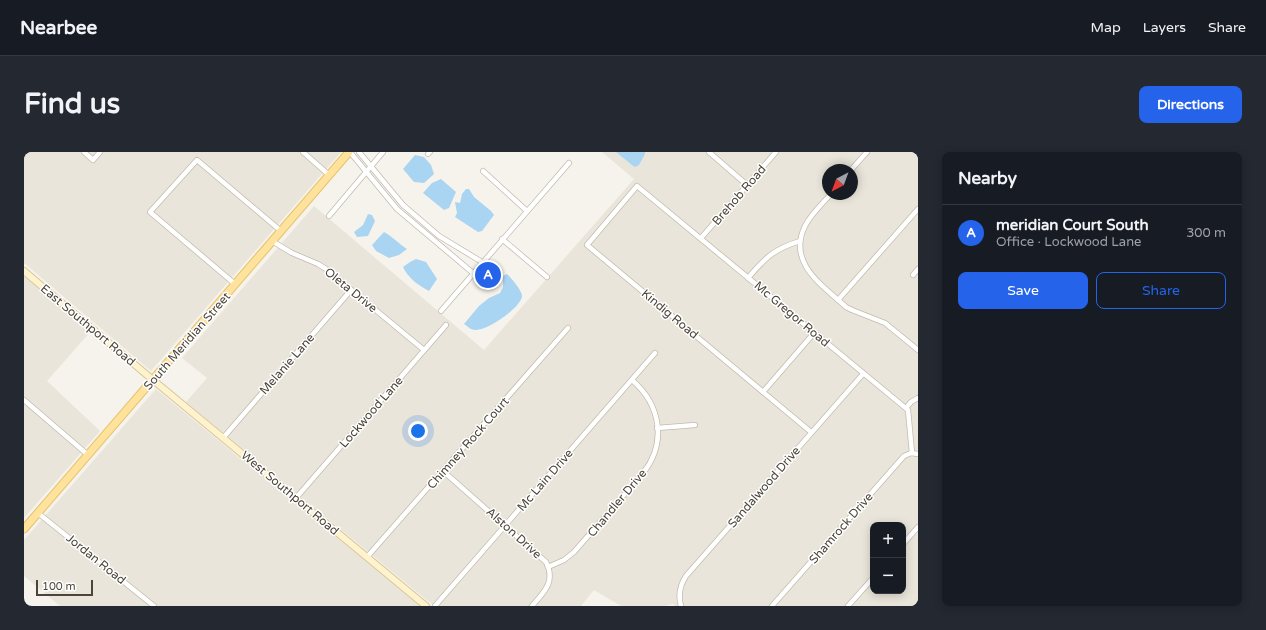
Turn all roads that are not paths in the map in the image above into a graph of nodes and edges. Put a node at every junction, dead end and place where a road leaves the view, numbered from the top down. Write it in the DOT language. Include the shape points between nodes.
graph roads {
  1 [pos="84,152"];
  2 [pos="100,152"];
  3 [pos="303,152"];
  4 [pos="350,152"];
  5 [pos="359,152"];
  6 [pos="383,152"];
  7 [pos="709,152"];
  8 [pos="776,152"];
  9 [pos="867,152"];
  10 [pos="569,163"];
  11 [pos="857,164"];
  12 [pos="371,166"];
  13 [pos="483,171"];
  14 [pos="366,172"];
  15 [pos="329,175"];
  16 [pos="748,185"];
  17 [pos="637,186"];
  18 [pos="826,200"];
  19 [pos="918,209"];
  20 [pos="527,211"];
  21 [pos="329,216"];
  22 [pos="281,232"];
  23 [pos="701,238"];
  24 [pos="502,240"];
  25 [pos="272,241"];
  26 [pos="800,241"];
  27 [pos="482,262"];
  28 [pos="918,269"];
  29 [pos="24,271"];
  30 [pos="473,273"];
  31 [pos="914,275"];
  32 [pos="547,277"];
  33 [pos="748,278"];
  34 [pos="235,284"];
  35 [pos="351,290"];
  36 [pos="838,300"];
  37 [pos="441,311"];
  38 [pos="446,324"];
  39 [pos="568,328"];
  40 [pos="814,333"];
  41 [pos="424,350"];
  42 [pos="918,350"];
  43 [pos="655,354"];
  44 [pos="863,374"];
  45 [pos="153,380"];
  46 [pos="632,380"];
  47 [pos="763,392"];
  48 [pos="918,398"];
  49 [pos="24,400"];
  50 [pos="906,408"];
  51 [pos="695,425"];
  52 [pos="658,428"];
  53 [pos="811,432"];
  54 [pos="223,438"];
  55 [pos="912,453"];
  56 [pos="918,454"];
  57 [pos="88,455"];
  58 [pos="443,471"];
  59 [pos="296,498"];
  60 [pos="38,512"];
  61 [pos="25,525"];
  62 [pos="505,526"];
  63 [pos="918,527"];
  64 [pos="906,541"];
  65 [pos="367,557"];
  66 [pos="548,567"];
  67 [pos="870,581"];
  68 [pos="154,606"];
  69 [pos="426,606"];
  70 [pos="435,606"];
  71 [pos="532,606"];
  72 [pos="681,606"];
  73 [pos="772,606"];
  74 [pos="848,606"];
  1 -- 2 [label="street" via="93,160"];
  3 -- 15 [label="street"];
  4 -- 14 [label="street"];
  4 -- 15 [label="main road, South Meridian Street"];
  5 -- 12 [label="street"];
  6 -- 12 [label="street"];
  7 -- 16 [label="street"];
  8 -- 16 [label="street, Brehob Road"];
  9 -- 11 [label="street"];
  10 -- 20 [label="street"];
  12 -- 14 [label="street"];
  12 -- 27 [label="street" via="403,205 439,236"];
  13 -- 20 [label="street"];
  14 -- 21 [label="street"];
  14 -- 30 [label="street" via="397,209"];
  15 -- 22 [label="main road, South Meridian Street"];
  16 -- 23 [label="street, Brehob Road"];
  17 -- 23 [label="street, Mc Gregor Road"];
  17 -- 47 [label="street, Kindig Road" via="587,245"];
  18 -- 26 [label="street" via="810,218"];
  19 -- 36 [label="street"];
  20 -- 24 [label="street"];
  22 -- 25 [label="main road, South Meridian Street"];
  22 -- 34 [label="street" via="197,160 150,212"];
  23 -- 33 [label="street, Mc Gregor Road"];
  24 -- 27 [label="street"];
  24 -- 32 [label="street"];
  25 -- 34 [label="main road, South Meridian Street"];
  25 -- 35 [label="street, Oleta Drive" via="321,266"];
  26 -- 33 [label="street" via="770,255"];
  26 -- 36 [label="street" via="806,269"];
  27 -- 30 [label="street"];
  28 -- 31 [label="street"];
  29 -- 45 [label="main road, East Southport Road"];
  30 -- 37 [label="street"];
  33 -- 40 [label="street, Mc Gregor Road"];
  34 -- 45 [label="main road, South Meridian Street"];
  35 -- 41 [label="street, Oleta Drive"];
  35 -- 54 [label="street, Melanie Lane"];
  36 -- 42 [label="street" via="852,310 888,325"];
  38 -- 41 [label="street, Lockwood Lane"];
  39 -- 58 [label="street, Chimney Rock Court"];
  40 -- 44 [label="street, Mc Gregor Road"];
  40 -- 47 [label="street"];
  41 -- 59 [label="street, Lockwood Lane"];
  43 -- 46 [label="street, Mc Lain Drive"];
  44 -- 50 [label="street, Mc Gregor Road"];
  44 -- 53 [label="street, Sandalwood Drive"];
  45 -- 54 [label="main road, West Southport Road"];
  45 -- 57 [label="main road, South Meridian Street"];
  46 -- 52 [label="street, Chandler Drive" via="652,406"];
  46 -- 62 [label="street, Mc Lain Drive"];
  47 -- 53 [label="street, Kindig Road"];
  48 -- 50 [label="street"];
  49 -- 57 [label="street"];
  50 -- 55 [label="street"];
  51 -- 52 [label="street"];
  52 -- 66 [label="street, Chandler Drive" via="655,450 644,472 573,554"];
  53 -- 72 [label="street, Sandalwood Drive" via="686,576 680,591"];
  54 -- 59 [label="main road, West Southport Road"];
  55 -- 56 [label="street"];
  55 -- 73 [label="street, Shamrock Drive" via="904,456"];
  57 -- 60 [label="main road, South Meridian Street"];
  58 -- 62 [label="street, Alston Drive"];
  58 -- 65 [label="street, Chimney Rock Court"];
  59 -- 65 [label="main road, West Southport Road"];
  60 -- 61 [label="main road, South Meridian Street"];
  60 -- 68 [label="street, Jordan Road"];
  62 -- 66 [label="street, Alston Drive" via="543,558"];
  62 -- 70 [label="street, Mc Lain Drive"];
  63 -- 64 [label="street"];
  65 -- 69 [label="main road, West Southport Road"];
  66 -- 71 [label="street, Alston Drive" via="548,585"];
  67 -- 74 [label="street"];
}
